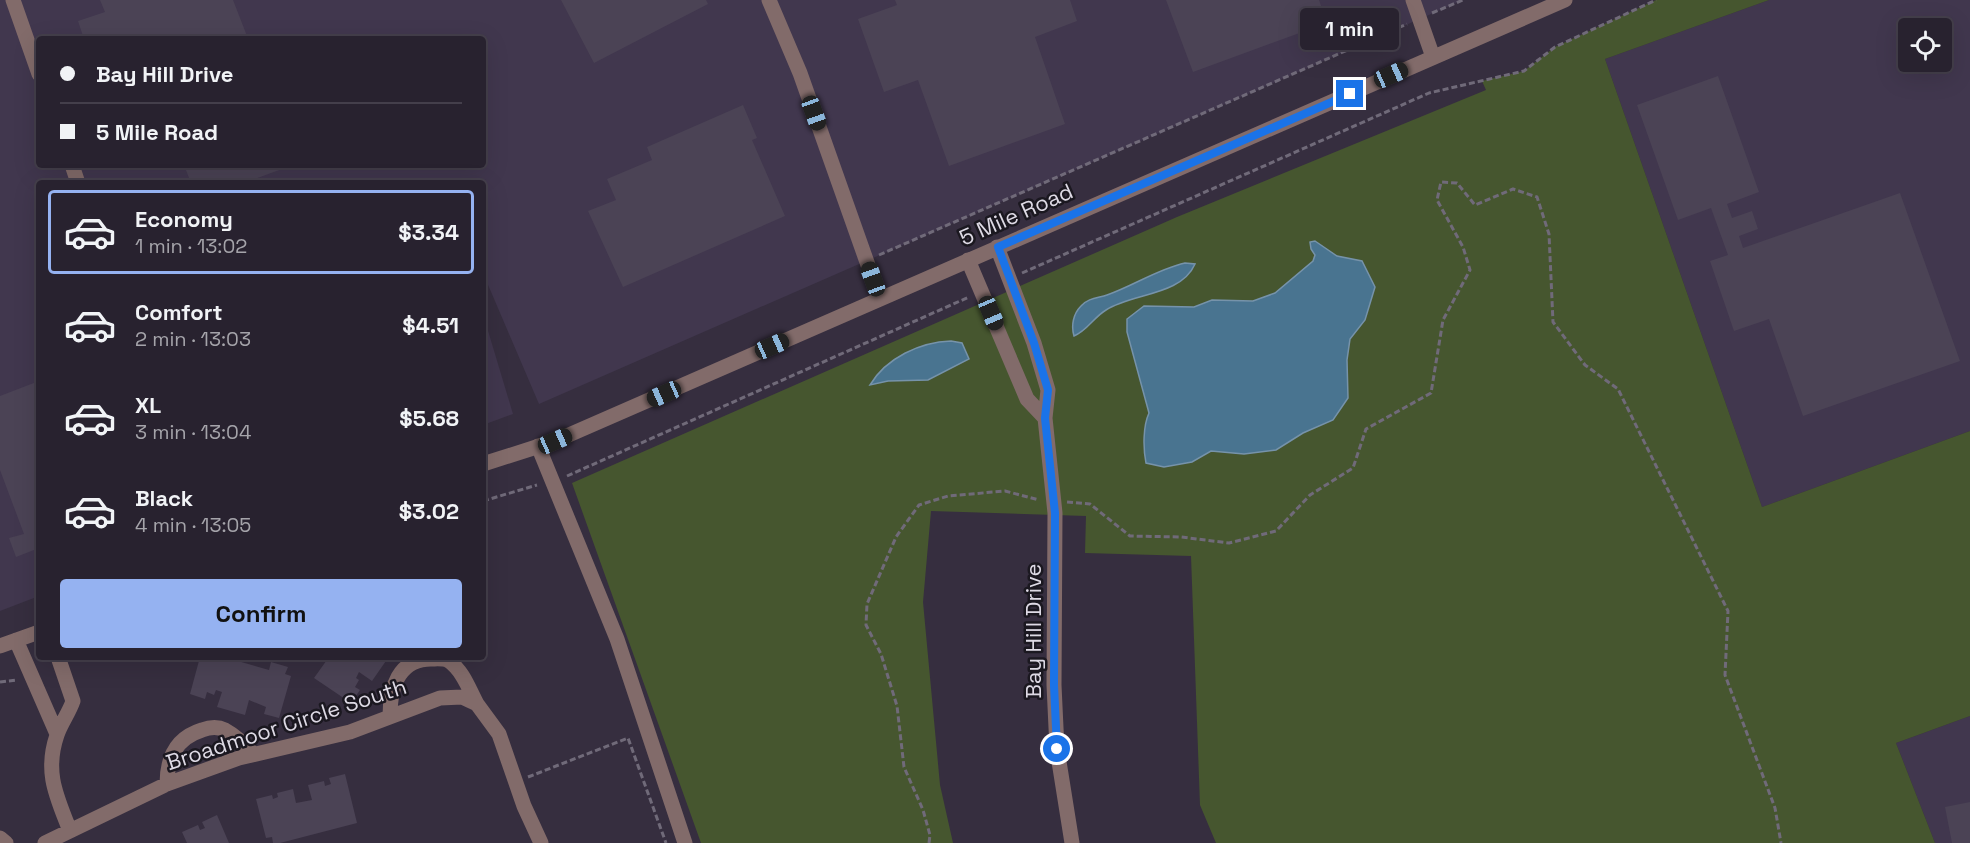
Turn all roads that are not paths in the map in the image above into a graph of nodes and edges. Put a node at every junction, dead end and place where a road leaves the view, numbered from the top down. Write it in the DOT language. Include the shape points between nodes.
graph roads {
  1 [pos="13,0"];
  2 [pos="769,0"];
  3 [pos="1413,0"];
  4 [pos="1565,0"];
  5 [pos="1433,57"];
  6 [pos="36,65"];
  7 [pos="998,247"];
  8 [pos="968,260"];
  9 [pos="880,298"];
  10 [pos="1045,418"];
  11 [pos="538,446"];
  12 [pos="486,463"];
  13 [pos="36,633"];
  14 [pos="16,640"];
  15 [pos="0,646"];
  16 [pos="59,660"];
  17 [pos="423,660"];
  18 [pos="447,660"];
  19 [pos="477,704"];
  20 [pos="390,716"];
  21 [pos="57,734"];
  22 [pos="253,754"];
  23 [pos="167,784"];
  24 [pos="70,831"];
  25 [pos="0,838"];
  26 [pos="6,843"];
  27 [pos="45,843"];
  28 [pos="541,843"];
  29 [pos="685,843"];
  30 [pos="1072,843"];
  1 -- 6 [label="street"];
  2 -- 9 [label="street" via="800,73"];
  3 -- 5 [label="street"];
  4 -- 5 [label="street, 5 Mile Road"];
  5 -- 7 [label="street, 5 Mile Road"];
  7 -- 8 [label="street, 5 Mile Road"];
  7 -- 10 [label="street, Bay Hill Drive" via="1048,390"];
  8 -- 9 [label="street, 5 Mile Road"];
  8 -- 10 [label="street" via="1027,399"];
  9 -- 11 [label="street, 5 Mile Road"];
  10 -- 30 [label="street, Bay Hill Drive" via="1054,501 1057,749"];
  11 -- 12 [label="street, 5 Mile Road"];
  11 -- 29 [label="street" via="617,639"];
  13 -- 14 [label="street"];
  14 -- 15 [label="street"];
  14 -- 21 [label="street"];
  16 -- 21 [label="street" via="73,701"];
  17 -- 20 [label="street" via="405,666 398,676 390,694"];
  18 -- 19 [label="street" via="459,670"];
  19 -- 20 [label="street, Broadmoor Circle South" via="462,697 440,698"];
  19 -- 28 [label="street" via="499,734"];
  20 -- 22 [label="street, Broadmoor Circle South" via="350,732"];
  21 -- 24 [label="street" via="51,779"];
  22 -- 23 [label="street, Broadmoor Circle South"];
  22 -- 23 [label="street" via="224,730 211,727 190,734 175,747 167,768"];
  23 -- 24 [label="street, Broadmoor Circle South"];
  24 -- 27 [label="street, Broadmoor Circle South"];
  25 -- 26 [label="street"];
}
